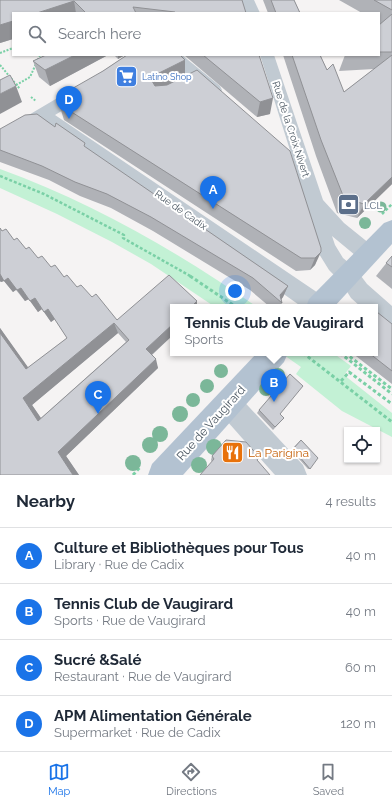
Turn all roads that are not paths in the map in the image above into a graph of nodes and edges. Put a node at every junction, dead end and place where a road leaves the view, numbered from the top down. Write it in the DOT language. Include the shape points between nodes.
graph roads {
  1 [pos="248,0"];
  2 [pos="253,12"];
  3 [pos="174,56"];
  4 [pos="267,56"];
  5 [pos="94,83"];
  6 [pos="223,98"];
  7 [pos="43,115"];
  8 [pos="0,140"];
  9 [pos="279,143"];
  10 [pos="297,147"];
  11 [pos="315,203"];
  12 [pos="392,229"];
  13 [pos="368,254"];
  14 [pos="348,275"];
  15 [pos="316,304"];
  16 [pos="321,304"];
  17 [pos="374,304"];
  18 [pos="378,308"];
  19 [pos="392,320"];
  20 [pos="272,356"];
  21 [pos="228,403"];
  22 [pos="163,475"];
  23 [pos="292,475"];
  1 -- 2 [label="street"];
  3 -- 6 [label="street" via="193,81"];
  4 -- 10 [label="street, Rue de la Croix Nivert"];
  5 -- 7 [label="street"];
  7 -- 8 [label="street"];
  7 -- 15 [label="street, Rue de Cadix"];
  9 -- 10 [label="street"];
  10 -- 11 [label="street, Rue de la Croix Nivert"];
  11 -- 13 [label="street, Rue de la Croix Nivert" via="337,229"];
  11 -- 14 [label="street, Rue de la Croix Nivert" via="326,249 336,264"];
  12 -- 13 [label="main road"];
  13 -- 14 [label="main road"];
  14 -- 16 [label="main road"];
  14 -- 17 [label="street" via="359,291"];
  18 -- 19 [label="street"];
  20 -- 21 [label="main road, Rue de Vaugirard"];
  21 -- 22 [label="main road, Rue de Vaugirard"];
  21 -- 23 [label="street"];
}
